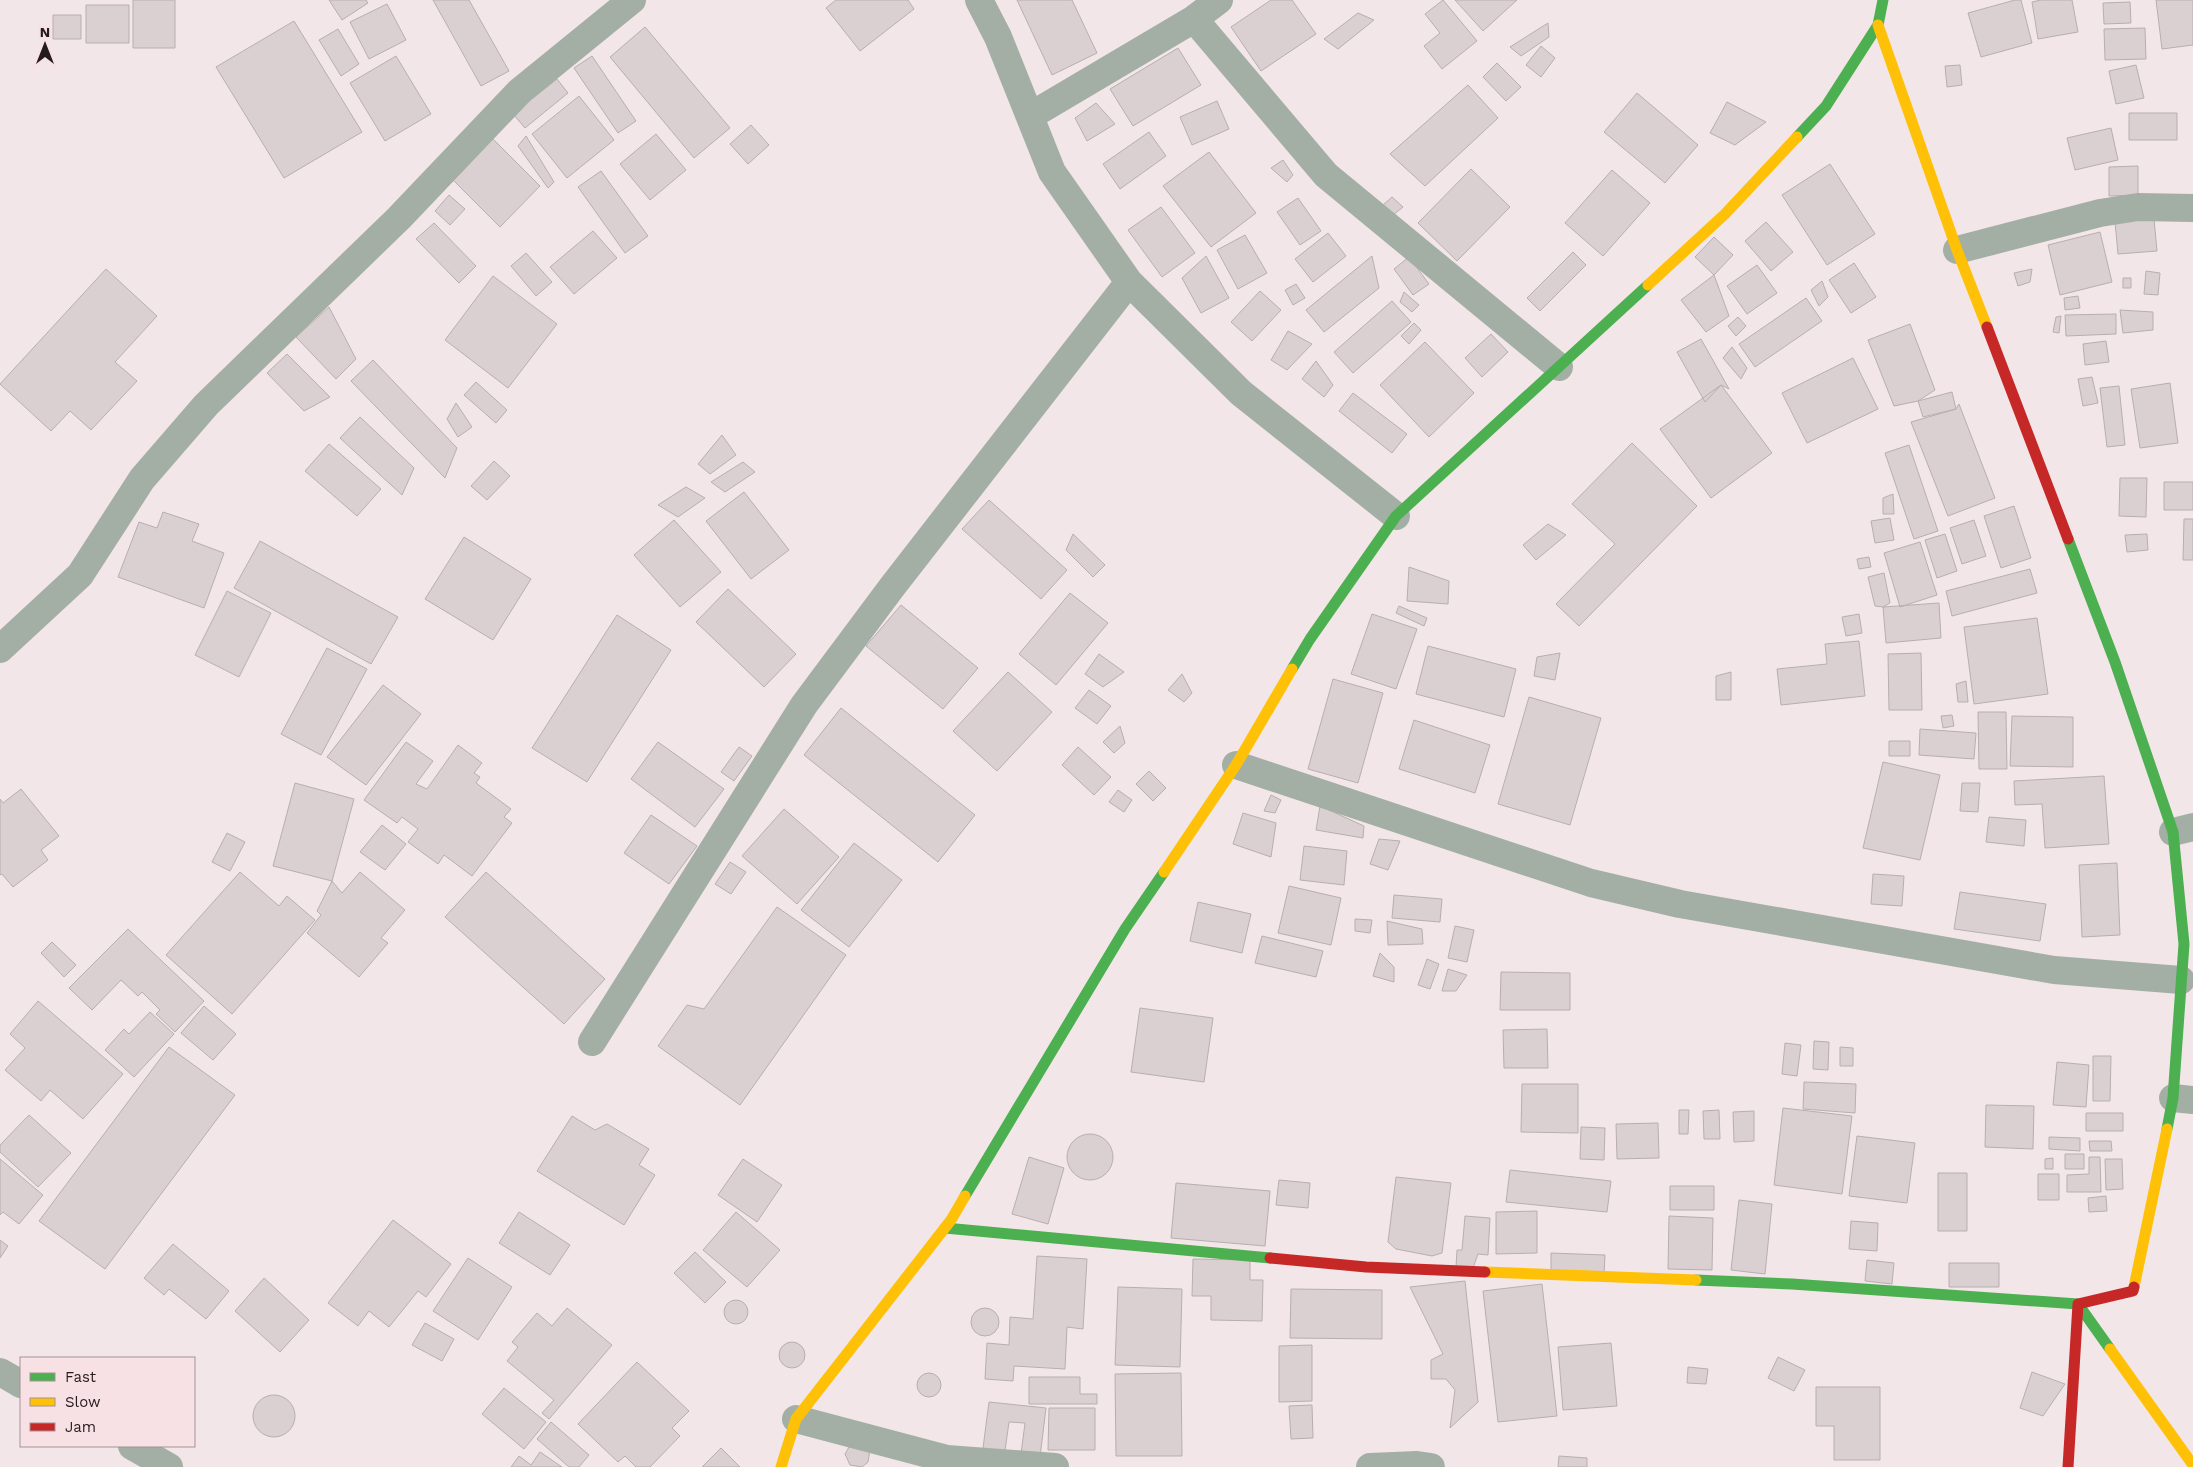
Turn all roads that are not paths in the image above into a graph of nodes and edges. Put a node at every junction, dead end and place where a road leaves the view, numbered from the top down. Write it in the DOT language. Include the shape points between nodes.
graph roads {
  1 [pos="632,0"];
  2 [pos="979,0"];
  3 [pos="1219,0"];
  4 [pos="1883,0"];
  5 [pos="1194,18"];
  6 [pos="1878,25"];
  7 [pos="1030,116"];
  8 [pos="2193,208"];
  9 [pos="1957,250"];
  10 [pos="1129,282"];
  11 [pos="1559,367"];
  12 [pos="1396,516"];
  13 [pos="0,649"];
  14 [pos="1236,765"];
  15 [pos="2183,829"];
  16 [pos="2181,980"];
  17 [pos="592,1042"];
  18 [pos="2183,1099"];
  19 [pos="944,1228"];
  20 [pos="2078,1304"];
  21 [pos="0,1372"];
  22 [pos="20,1383"];
  23 [pos="796,1419"];
  24 [pos="134,1447"];
  25 [pos="2193,1466"];
  26 [pos="170,1467"];
  27 [pos="781,1467"];
  28 [pos="1055,1467"];
  29 [pos="1370,1467"];
  30 [pos="1431,1467"];
  31 [pos="2068,1467"];
  1 -- 13 [label="street" via="520,92 399,218 206,405 142,479 80,575"];
  2 -- 7 [label="street" via="998,37"];
  3 -- 5 [label="street"];
  4 -- 6 [label="street"];
  5 -- 7 [label="street"];
  5 -- 11 [label="street" via="1326,175"];
  6 -- 9 [label="street"];
  6 -- 11 [label="street" via="1826,106 1725,214"];
  7 -- 10 [label="street" via="1052,172"];
  8 -- 9 [label="street" via="2138,207 2100,213"];
  9 -- 15 [label="street" via="2115,662"];
  10 -- 12 [label="street" via="1241,393"];
  10 -- 17 [label="street" via="804,705"];
  11 -- 12 [label="street"];
  12 -- 14 [label="street" via="1310,639"];
  14 -- 16 [label="street" via="1591,883 1680,904 2054,970"];
  14 -- 19 [label="street" via="1125,929"];
  15 -- 16 [label="street" via="2184,944"];
  16 -- 18 [label="street"];
  18 -- 20 [label="street" via="2134,1290"];
  19 -- 20 [label="street" via="1366,1267 1792,1284"];
  19 -- 23 [label="street"];
  20 -- 25 [label="street"];
  20 -- 31 [label="street"];
  21 -- 22 [label="street"];
  23 -- 27 [label="street"];
  23 -- 28 [label="street" via="946,1459"];
  24 -- 26 [label="street"];
  29 -- 30 [label="street" via="1417,1464"];
}
